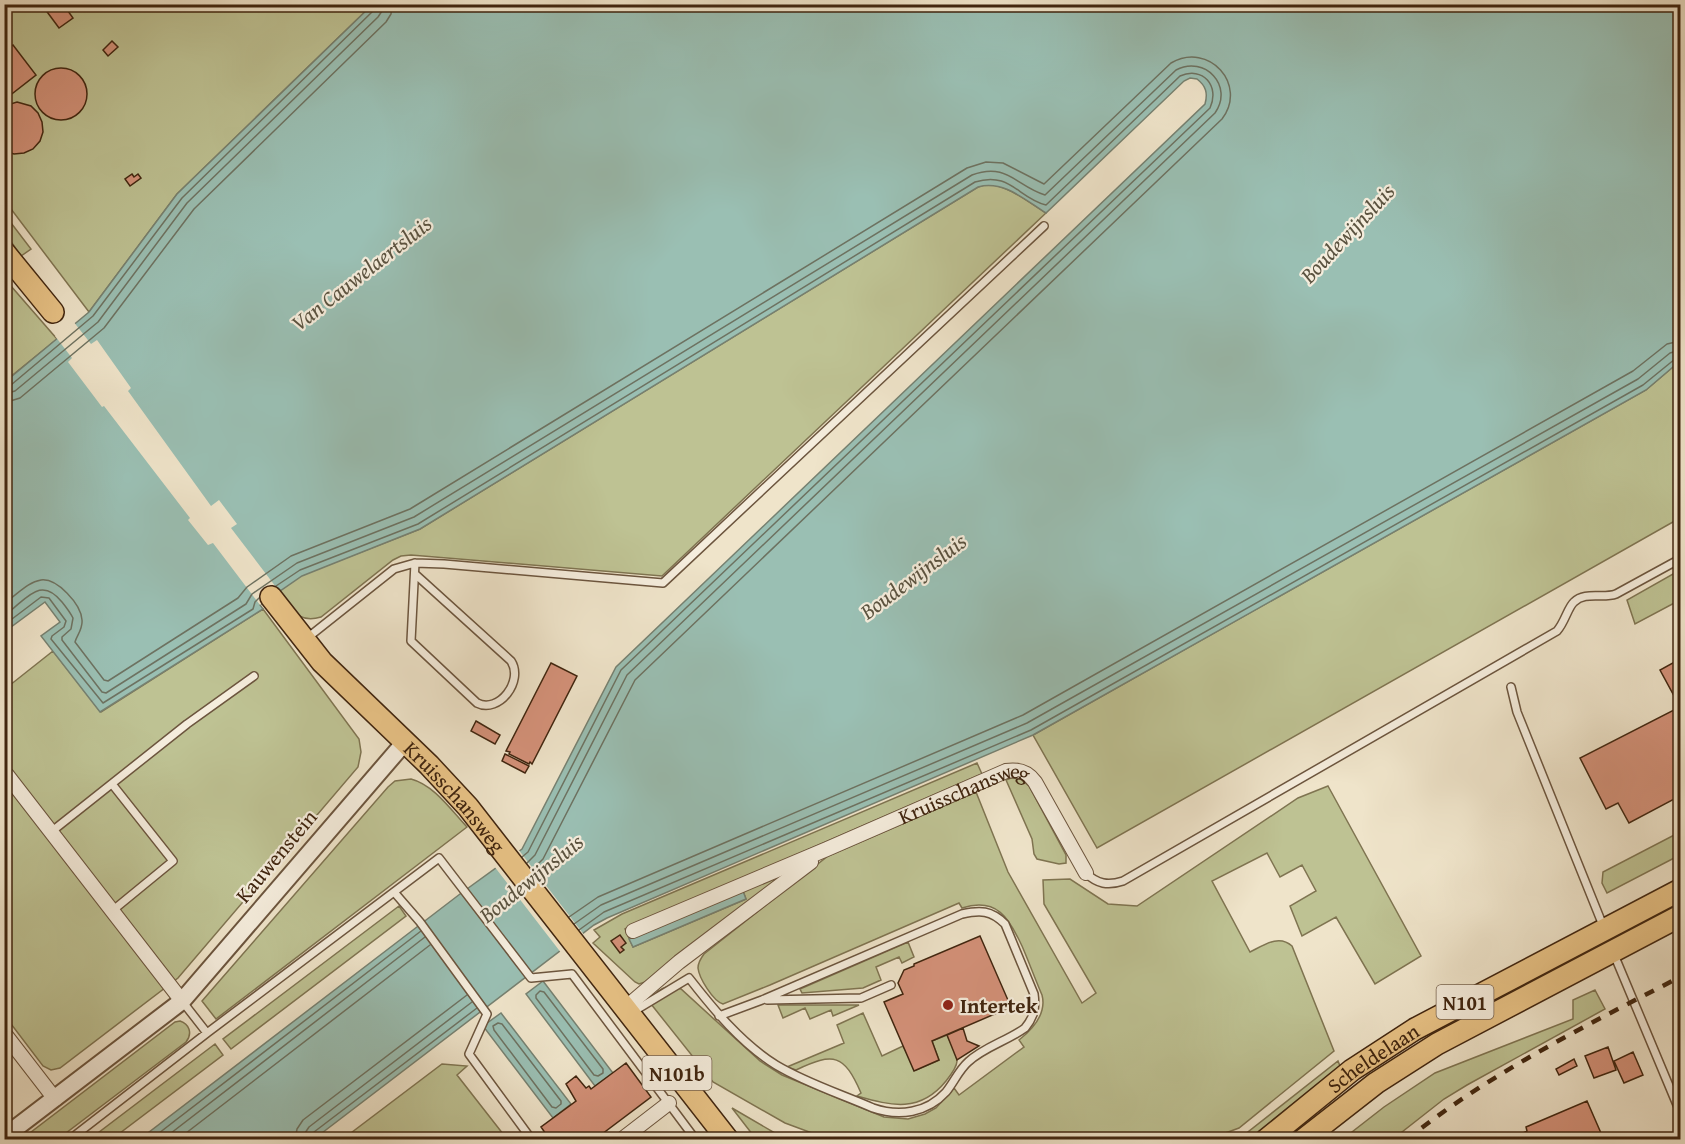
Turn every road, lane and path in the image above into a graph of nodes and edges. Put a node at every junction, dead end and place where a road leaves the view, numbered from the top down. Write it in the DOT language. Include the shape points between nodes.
graph roads {
  1 [pos="1044,226"];
  2 [pos="5,252"];
  3 [pos="53,312"];
  4 [pos="1680,559"];
  5 [pos="415,563"];
  6 [pos="415,574"];
  7 [pos="271,597"];
  8 [pos="304,641"];
  9 [pos="4,662"];
  10 [pos="4,671"];
  11 [pos="254,676"];
  12 [pos="1512,687"];
  13 [pos="405,742"];
  14 [pos="7,775"];
  15 [pos="112,784"];
  16 [pos="51,832"];
  17 [pos="827,849"];
  18 [pos="1086,873"];
  19 [pos="1680,890"];
  20 [pos="394,892"];
  21 [pos="112,911"];
  22 [pos="1680,916"];
  23 [pos="1604,930"];
  24 [pos="633,931"];
  25 [pos="1613,951"];
  26 [pos="891,985"];
  27 [pos="762,1000"];
  28 [pos="182,1001"];
  29 [pos="627,1012"];
  30 [pos="719,1016"];
  31 [pos="4,1033"];
  32 [pos="207,1033"];
  33 [pos="55,1099"];
  34 [pos="669,1103"];
  35 [pos="1680,1112"];
  36 [pos="4,1137"];
  37 [pos="69,1140"];
  38 [pos="532,1140"];
  39 [pos="621,1140"];
  40 [pos="696,1140"];
  41 [pos="728,1140"];
  42 [pos="1266,1140"];
  43 [pos="1303,1140"];
  1 -- 5 [label="lane" via="663,582"];
  2 -- 3 [label="main road"];
  4 -- 18 [label="lane" via="1616,594 1585,596 1574,601 1557,631 1123,881 1094,882"];
  5 -- 6 [label="lane"];
  5 -- 8 [label="lane" via="385,575"];
  6 -- 6 [label="lane" via="411,641 477,703 498,703 512,685 516,668"];
  7 -- 8 [label="main road, Kruisschansweg / N101b"];
  8 -- 13 [label="main road, Kruisschansweg / N101b" via="333,675"];
  9 -- 10 [label="street"];
  11 -- 15 [label="lane"];
  12 -- 23 [label="lane" via="1517,711"];
  13 -- 28 [label="street, Kauwenstein"];
  13 -- 29 [label="main road, Kruisschansweg / N101b" via="452,789"];
  14 -- 16 [label="street"];
  15 -- 16 [label="lane"];
  15 -- 21 [label="lane" via="173,861"];
  16 -- 21 [label="street"];
  17 -- 18 [label="street, Kruisschansweg" via="1015,769 1030,775 1035,782"];
  17 -- 24 [label="street, Kruisschansweg"];
  17 -- 29 [label="street, Kruisschansweg" via="679,962"];
  19 -- 23 [label="main road, Scheldelaan / N101"];
  20 -- 32 [label="lane"];
  20 -- 34 [label="lane" via="439,858 531,978 572,974"];
  20 -- 38 [label="lane" via="487,1014 469,1054"];
  21 -- 28 [label="street"];
  22 -- 25 [label="main road, Scheldelaan / N101"];
  23 -- 25 [label="lane"];
  23 -- 42 [label="main road, Scheldelaan / N101" via="1415,1029 1352,1070"];
  25 -- 35 [label="lane"];
  25 -- 43 [label="main road, Scheldelaan / N101" via="1411,1059"];
  26 -- 27 [label="lane" via="861,998"];
  27 -- 30 [label="lane"];
  27 -- 30 [label="lane" via="976,911 996,915 1005,924 1036,1003 1031,1021 1024,1028 967,1062 939,1098 909,1113 885,1112 794,1074 759,1052"];
  28 -- 32 [label="lane"];
  28 -- 33 [label="street, Kauwenstein"];
  29 -- 30 [label="lane" via="689,978"];
  29 -- 41 [label="main road, Kruisschansweg / N101b"];
  31 -- 33 [label="street"];
  32 -- 37 [label="lane"];
  33 -- 36 [label="street, Kauwenstein"];
  34 -- 39 [label="street"];
  34 -- 40 [label="lane"];
}
